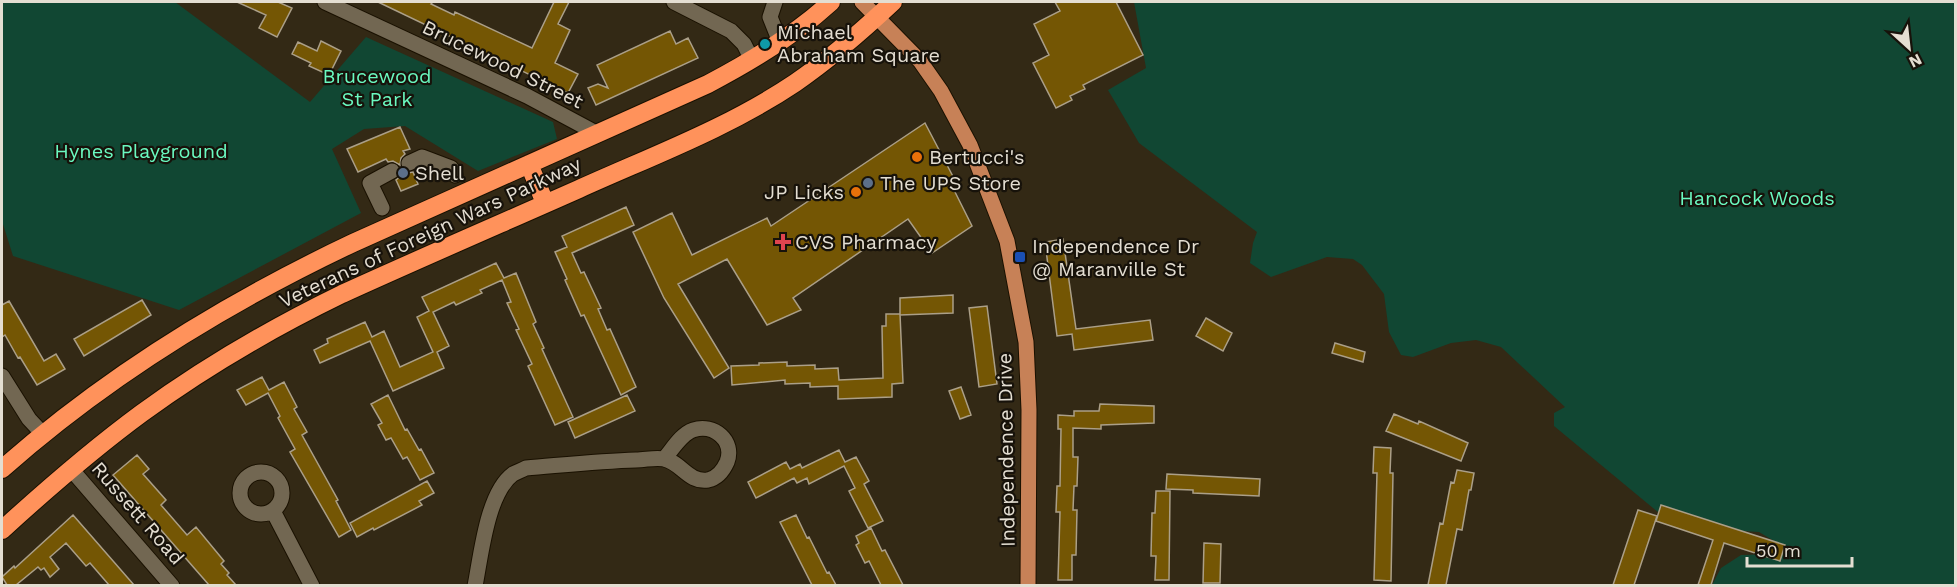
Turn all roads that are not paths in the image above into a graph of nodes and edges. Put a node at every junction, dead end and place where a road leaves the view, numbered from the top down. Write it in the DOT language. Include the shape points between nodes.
graph roads {
  1 [pos="324,2"];
  2 [pos="674,2"];
  3 [pos="775,2"];
  4 [pos="831,2"];
  5 [pos="862,2"];
  6 [pos="893,2"];
  7 [pos="877,17"];
  8 [pos="780,42"];
  9 [pos="752,60"];
  10 [pos="598,134"];
  11 [pos="409,164"];
  12 [pos="530,164"];
  13 [pos="392,171"];
  14 [pos="456,174"];
  15 [pos="546,203"];
  16 [pos="382,208"];
  17 [pos="2,376"];
  18 [pos="43,434"];
  19 [pos="664,459"];
  20 [pos="2,469"];
  21 [pos="71,469"];
  22 [pos="273,511"];
  23 [pos="2,530"];
  24 [pos="172,585"];
  25 [pos="312,585"];
  26 [pos="475,585"];
  27 [pos="1028,585"];
  1 -- 10 [label="street, Brucewood Street" via="527,96"];
  2 -- 9 [label="street" via="731,31"];
  3 -- 8 [label="street" via="770,17"];
  4 -- 8 [label="highway, Veterans of Foreign Wars Parkway"];
  5 -- 7 [label="main road, Independence Drive"];
  6 -- 7 [label="highway, Veterans of Foreign Wars Parkway"];
  7 -- 15 [label="highway, Veterans of Foreign Wars Parkway" via="823,62 764,101 686,141"];
  7 -- 27 [label="main road, Independence Drive" via="920,60 941,91 970,145 1007,242 1026,342"];
  8 -- 9 [label="highway, Veterans of Foreign Wars Parkway"];
  9 -- 10 [label="highway, Veterans of Foreign Wars Parkway"];
  10 -- 12 [label="highway, Veterans of Foreign Wars Parkway"];
  11 -- 14 [label="street" via="422,158 451,168"];
  12 -- 15 [label="highway"];
  12 -- 18 [label="highway, Veterans of Foreign Wars Parkway" via="252,293 124,372"];
  13 -- 16 [label="street" via="370,183"];
  15 -- 21 [label="highway, Veterans of Foreign Wars Parkway" via="342,294 274,329 163,399"];
  17 -- 18 [label="street"];
  18 -- 20 [label="highway, Veterans of Foreign Wars Parkway"];
  19 -- 26 [label="street" via="526,468 512,475 495,502 484,534"];
  21 -- 23 [label="highway, Veterans of Foreign Wars Parkway"];
  21 -- 24 [label="street, Russett Road"];
  22 -- 25 [label="street"];
}
